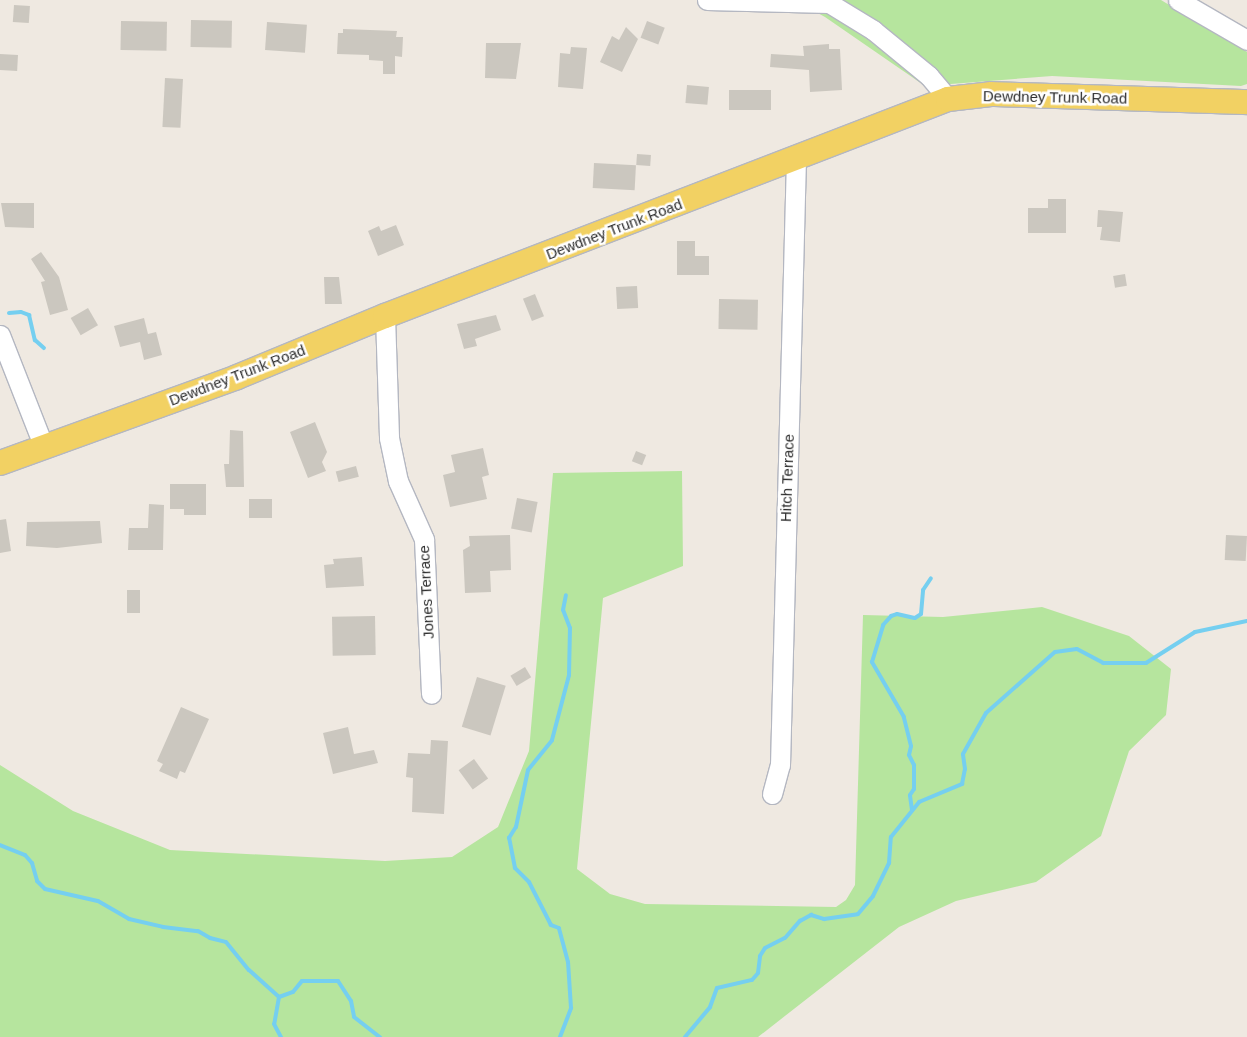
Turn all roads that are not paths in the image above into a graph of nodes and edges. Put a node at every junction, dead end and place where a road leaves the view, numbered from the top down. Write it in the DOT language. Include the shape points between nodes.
graph roads {
  1 [pos="707,0"];
  2 [pos="1178,0"];
  3 [pos="1247,40"];
  4 [pos="948,99"];
  5 [pos="1247,102"];
  6 [pos="796,160"];
  7 [pos="385,316"];
  8 [pos="0,334"];
  9 [pos="44,447"];
  10 [pos="0,463"];
  11 [pos="431,694"];
  12 [pos="772,794"];
  1 -- 4 [label="street" via="829,3 873,30 929,76"];
  2 -- 3 [label="street"];
  4 -- 5 [label="main road, Dewdney Trunk Road" via="991,94"];
  4 -- 6 [label="main road, Dewdney Trunk Road"];
  6 -- 7 [label="main road, Dewdney Trunk Road"];
  6 -- 12 [label="street, Hitch Terrace" via="780,765"];
  7 -- 9 [label="main road, Dewdney Trunk Road" via="237,377"];
  7 -- 11 [label="street, Jones Terrace" via="389,438 398,481 424,539"];
  8 -- 9 [label="street"];
  9 -- 10 [label="main road, Dewdney Trunk Road"];
}
